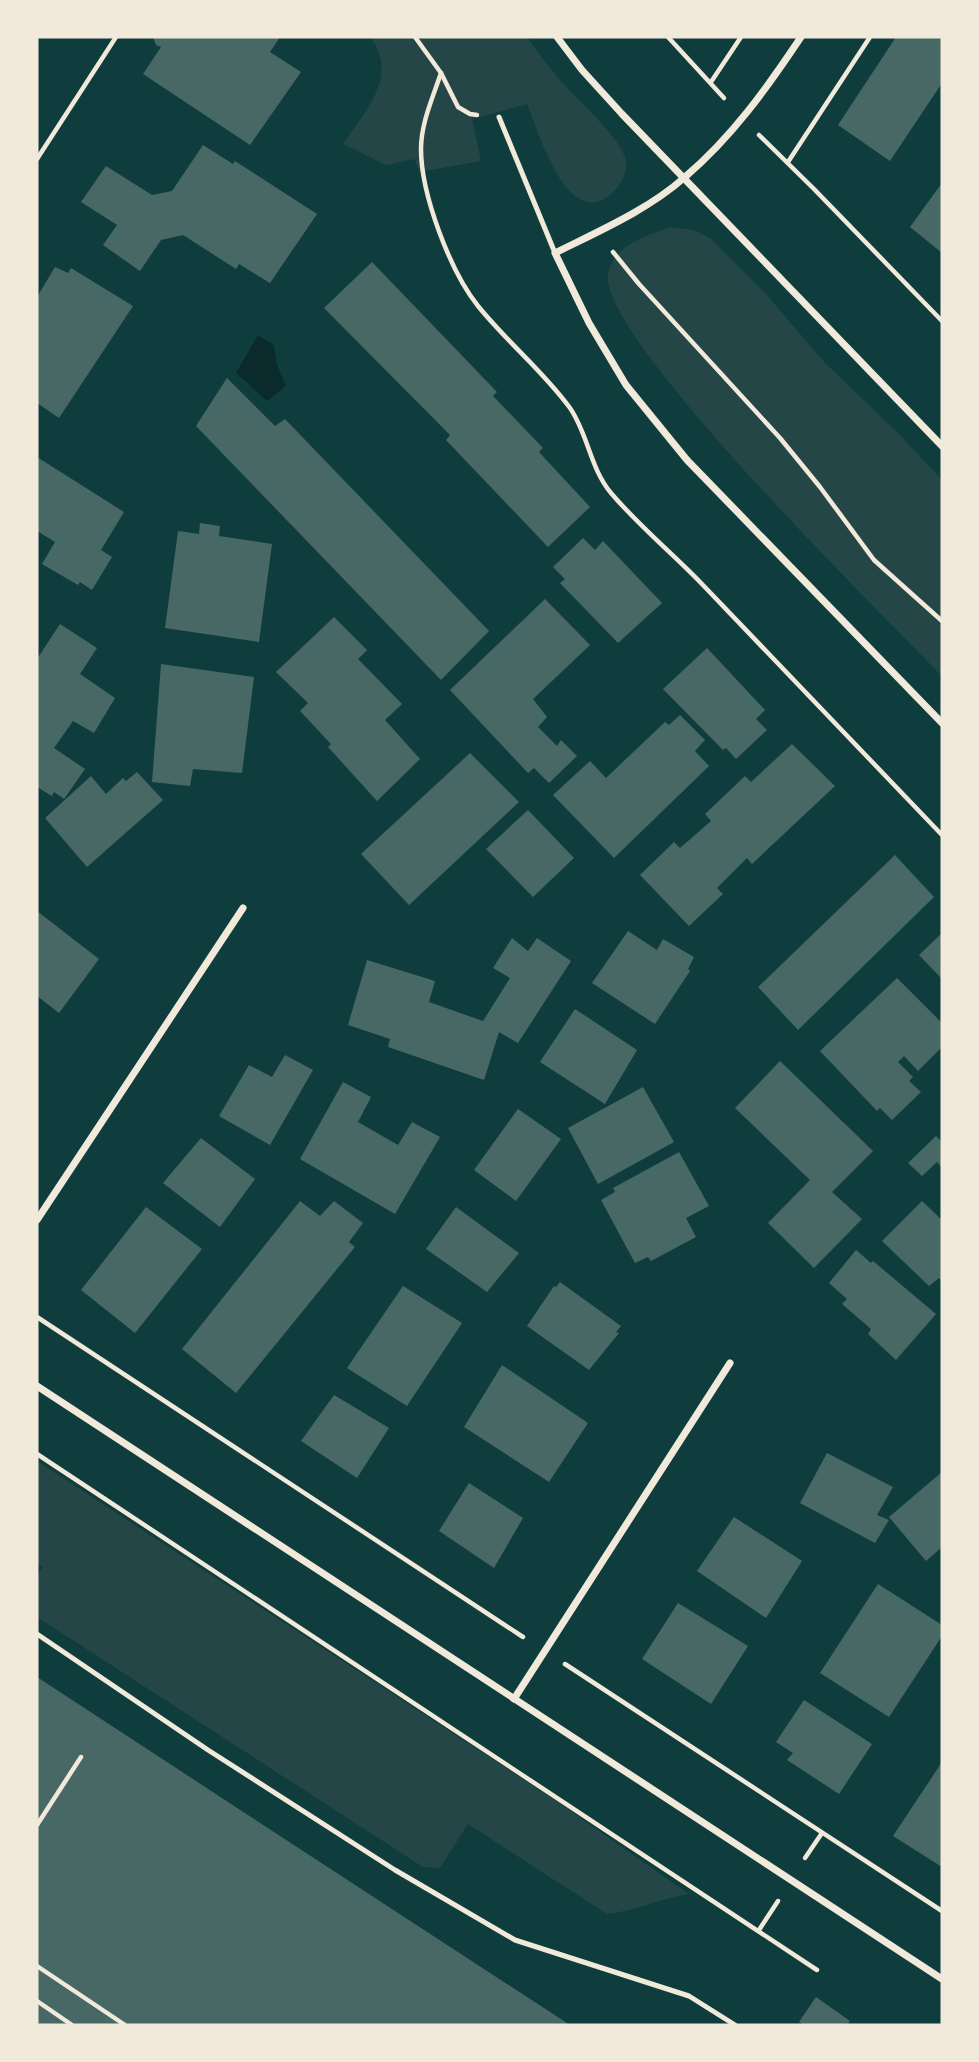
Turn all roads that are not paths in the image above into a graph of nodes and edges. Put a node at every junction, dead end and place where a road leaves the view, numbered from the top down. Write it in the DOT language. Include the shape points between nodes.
graph roads {
  1 [pos="557,37"];
  2 [pos="801,37"];
  3 [pos="499,117"];
  4 [pos="684,178"];
  5 [pos="555,253"];
  6 [pos="942,446"];
  7 [pos="942,723"];
  8 [pos="243,908"];
  9 [pos="37,1220"];
  10 [pos="730,1363"];
  11 [pos="37,1386"];
  12 [pos="37,1634"];
  13 [pos="514,1699"];
  14 [pos="942,1979"];
  15 [pos="735,2025"];
  1 -- 4 [label="street" via="582,70"];
  2 -- 4 [label="street" via="742,120"];
  3 -- 5 [label="lane"];
  4 -- 5 [label="street" via="641,208"];
  4 -- 6 [label="street"];
  5 -- 7 [label="street" via="626,385 687,460"];
  8 -- 9 [label="street"];
  10 -- 13 [label="street"];
  11 -- 13 [label="street"];
  12 -- 15 [label="lane" via="396,1870 515,1940 689,1996"];
  13 -- 14 [label="street"];
}
